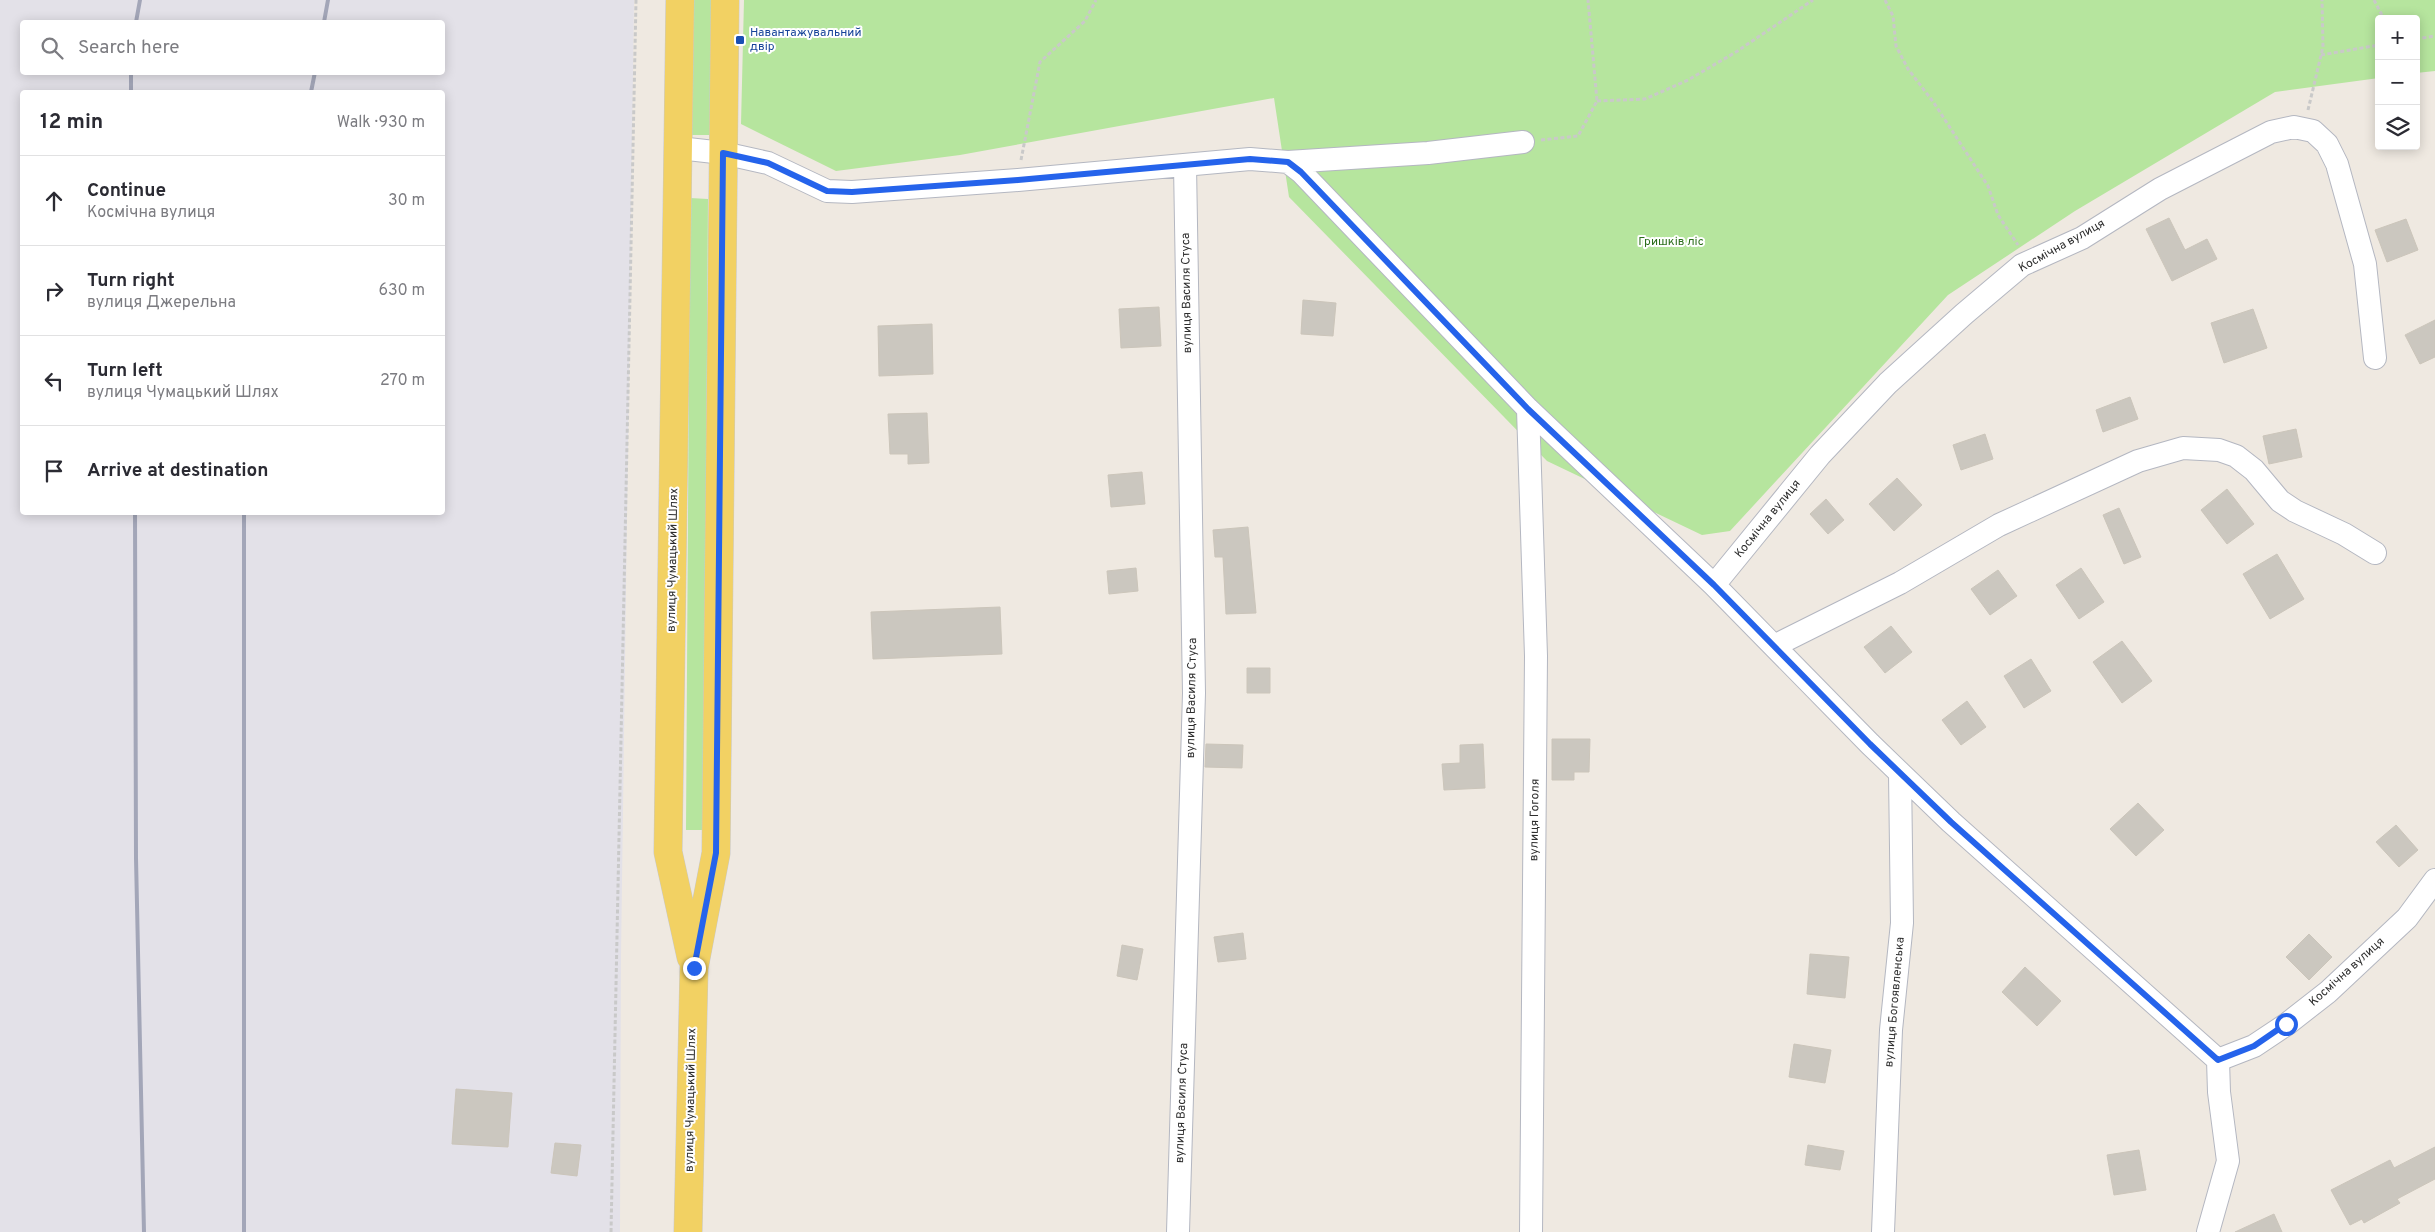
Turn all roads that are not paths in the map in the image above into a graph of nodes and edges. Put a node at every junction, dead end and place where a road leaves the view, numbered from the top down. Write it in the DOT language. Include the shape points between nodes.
graph roads {
  1 [pos="680,0"];
  2 [pos="725,0"];
  3 [pos="1523,142"];
  4 [pos="679,148"];
  5 [pos="723,153"];
  6 [pos="1288,162"];
  7 [pos="1185,165"];
  8 [pos="2376,358"];
  9 [pos="1528,409"];
  10 [pos="2375,553"];
  11 [pos="1714,585"];
  12 [pos="1774,646"];
  13 [pos="1900,773"];
  14 [pos="2435,880"];
  15 [pos="694,968"];
  16 [pos="2218,1060"];
  17 [pos="688,1232"];
  18 [pos="1178,1232"];
  19 [pos="1531,1232"];
  20 [pos="1883,1232"];
  21 [pos="2208,1232"];
  1 -- 4 [label="main road, вулиця Чумацький Шлях"];
  2 -- 5 [label="main road, вулиця Чумацький Шлях"];
  3 -- 6 [label="street" via="1428,154"];
  4 -- 5 [label="street"];
  4 -- 15 [label="main road, вулиця Чумацький Шлях" via="668,852"];
  5 -- 7 [label="street" via="768,163 827,191 852,192"];
  5 -- 15 [label="main road, вулиця Чумацький Шлях" via="716,853"];
  6 -- 7 [label="street" via="1250,159"];
  6 -- 9 [label="street"];
  7 -- 18 [label="street, вулиця Василя Стуса" via="1194,693"];
  8 -- 11 [label="street, Космічна вулиця" via="2365,264 2337,164 2327,144 2313,131 2294,127 2271,132 2160,189 2082,238 2022,266 1888,383 1820,455"];
  9 -- 11 [label="street"];
  9 -- 19 [label="street, вулиця Гоголя" via="1536,656"];
  10 -- 12 [label="street" via="2280,501 2254,470 2236,456 2219,450 2183,448 2138,461 1999,525 1900,583"];
  11 -- 12 [label="street"];
  12 -- 13 [label="street"];
  13 -- 16 [label="street"];
  13 -- 20 [label="street, вулиця Богоявленська" via="1902,923 1891,1030"];
  14 -- 16 [label="street, Космічна вулиця" via="2407,918 2328,992 2254,1046"];
  15 -- 17 [label="main road, вулиця Чумацький Шлях"];
  16 -- 21 [label="street" via="2228,1161"];
}
